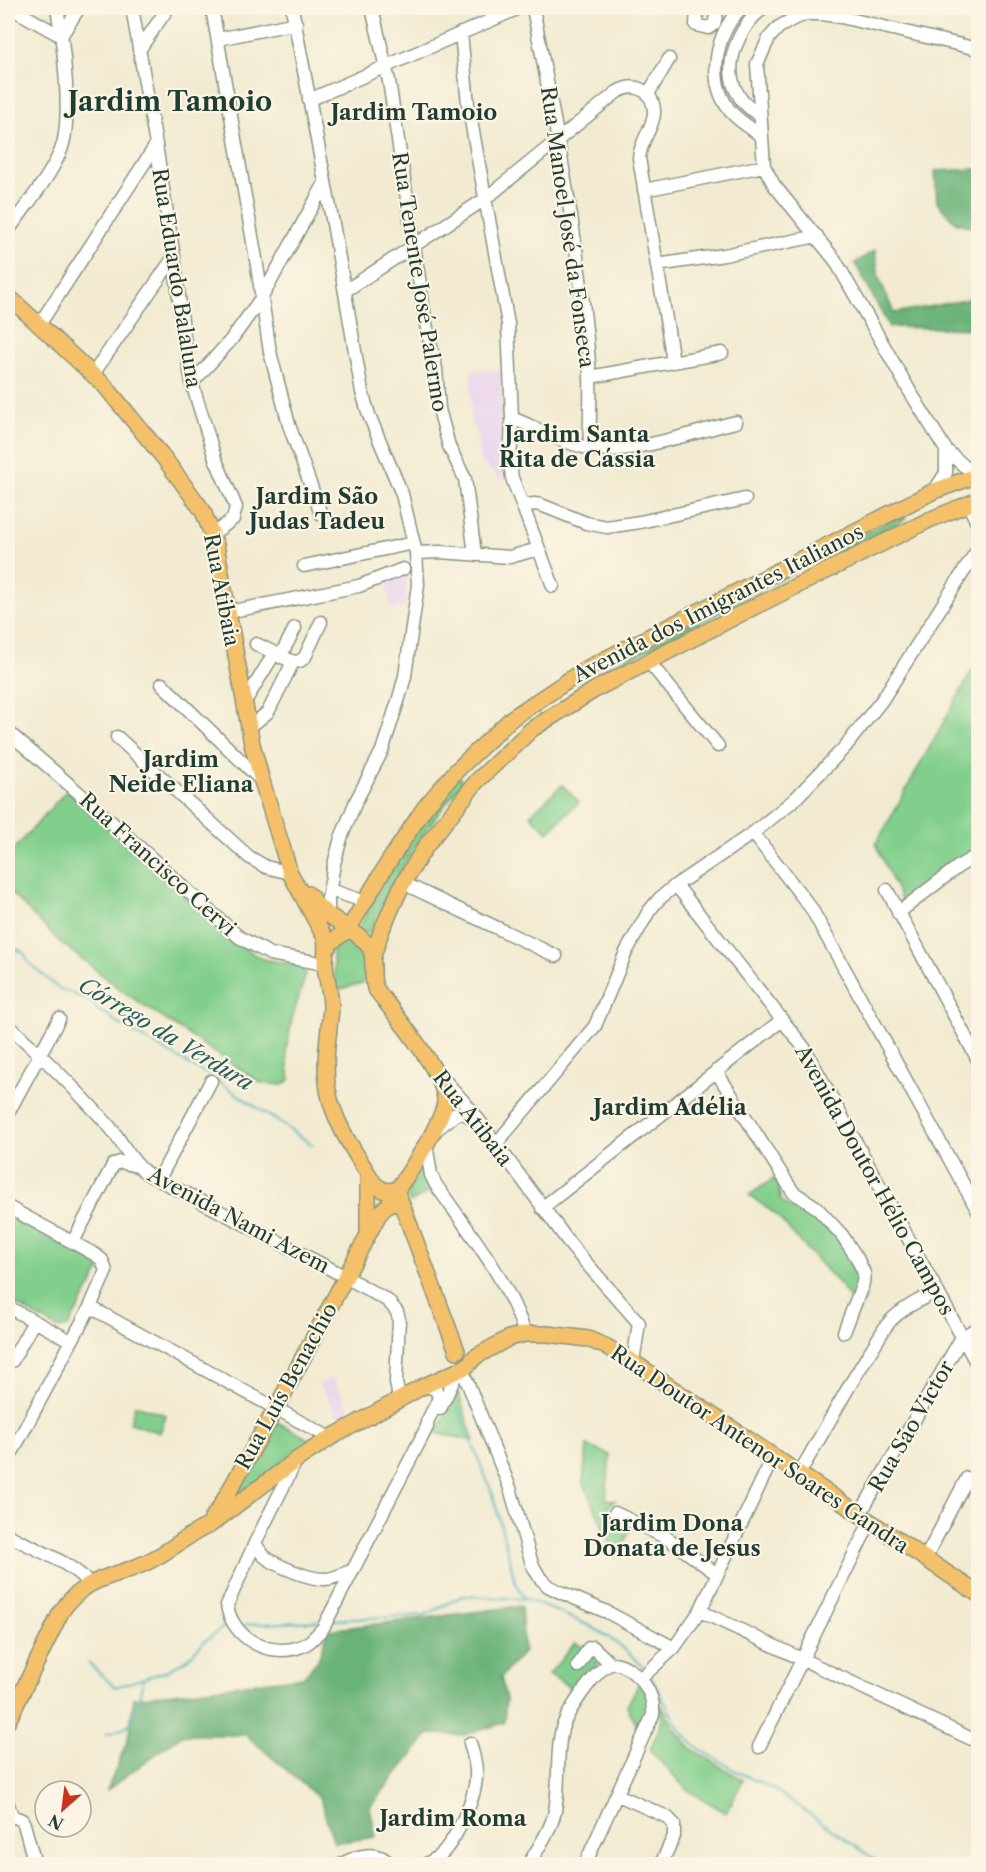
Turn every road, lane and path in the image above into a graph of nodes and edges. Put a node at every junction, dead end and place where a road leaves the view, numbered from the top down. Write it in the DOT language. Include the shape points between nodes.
graph roads {
  1 [pos="11,8"];
  2 [pos="79,8"];
  3 [pos="132,8"];
  4 [pos="168,8"];
  5 [pos="212,8"];
  6 [pos="292,8"];
  7 [pos="372,8"];
  8 [pos="519,8"];
  9 [pos="533,8"];
  10 [pos="698,8"];
  11 [pos="718,8"];
  12 [pos="741,8"];
  13 [pos="763,8"];
  14 [pos="57,11"];
  15 [pos="296,23"];
  16 [pos="461,33"];
  17 [pos="61,36"];
  18 [pos="218,39"];
  19 [pos="139,50"];
  20 [pos="978,50"];
  21 [pos="669,59"];
  22 [pos="384,66"];
  23 [pos="648,94"];
  24 [pos="309,100"];
  25 [pos="759,115"];
  26 [pos="761,136"];
  27 [pos="558,141"];
  28 [pos="156,145"];
  29 [pos="764,166"];
  30 [pos="325,183"];
  31 [pos="644,190"];
  32 [pos="485,199"];
  33 [pos="8,231"];
  34 [pos="817,236"];
  35 [pos="414,244"];
  36 [pos="174,257"];
  37 [pos="657,265"];
  38 [pos="345,291"];
  39 [pos="8,296"];
  40 [pos="262,297"];
  41 [pos="39,325"];
  42 [pos="722,353"];
  43 [pos="673,361"];
  44 [pos="93,374"];
  45 [pos="590,377"];
  46 [pos="192,382"];
  47 [pos="512,418"];
  48 [pos="736,422"];
  49 [pos="590,448"];
  50 [pos="946,450"];
  51 [pos="978,474"];
  52 [pos="934,491"];
  53 [pos="745,499"];
  54 [pos="973,502"];
  55 [pos="523,506"];
  56 [pos="321,514"];
  57 [pos="929,520"];
  58 [pos="978,525"];
  59 [pos="213,534"];
  60 [pos="415,548"];
  61 [pos="538,549"];
  62 [pos="978,549"];
  63 [pos="475,554"];
  64 [pos="799,562"];
  65 [pos="304,566"];
  66 [pos="403,569"];
  67 [pos="806,581"];
  68 [pos="553,586"];
  69 [pos="228,612"];
  70 [pos="321,622"];
  71 [pos="296,628"];
  72 [pos="256,644"];
  73 [pos="277,655"];
  74 [pos="293,662"];
  75 [pos="649,662"];
  76 [pos="598,663"];
  77 [pos="162,684"];
  78 [pos="596,689"];
  79 [pos="244,703"];
  80 [pos="250,727"];
  81 [pos="8,732"];
  82 [pos="117,736"];
  83 [pos="218,737"];
  84 [pos="252,744"];
  85 [pos="718,746"];
  86 [pos="474,753"];
  87 [pos="477,781"];
  88 [pos="262,782"];
  89 [pos="753,833"];
  90 [pos="978,855"];
  91 [pos="334,864"];
  92 [pos="293,877"];
  93 [pos="404,883"];
  94 [pos="676,885"];
  95 [pos="330,890"];
  96 [pos="887,890"];
  97 [pos="366,902"];
  98 [pos="324,911"];
  99 [pos="898,913"];
  100 [pos="348,930"];
  101 [pos="326,950"];
  102 [pos="373,956"];
  103 [pos="556,956"];
  104 [pos="59,1019"];
  105 [pos="782,1020"];
  106 [pos="8,1025"];
  107 [pos="39,1053"];
  108 [pos="978,1060"];
  109 [pos="433,1067"];
  110 [pos="716,1071"];
  111 [pos="211,1081"];
  112 [pos="8,1113"];
  113 [pos="482,1126"];
  114 [pos="428,1141"];
  115 [pos="496,1144"];
  116 [pos="136,1166"];
  117 [pos="368,1173"];
  118 [pos="159,1179"];
  119 [pos="397,1190"];
  120 [pos="402,1206"];
  121 [pos="8,1207"];
  122 [pos="542,1208"];
  123 [pos="978,1211"];
  124 [pos="368,1234"];
  125 [pos="73,1242"];
  126 [pos="346,1277"];
  127 [pos="938,1291"];
  128 [pos="8,1307"];
  129 [pos="90,1307"];
  130 [pos="34,1321"];
  131 [pos="978,1328"];
  132 [pos="844,1332"];
  133 [pos="525,1334"];
  134 [pos="962,1337"];
  135 [pos="71,1341"];
  136 [pos="457,1351"];
  137 [pos="475,1357"];
  138 [pos="12,1362"];
  139 [pos="633,1362"];
  140 [pos="978,1366"];
  141 [pos="460,1370"];
  142 [pos="441,1377"];
  143 [pos="422,1386"];
  144 [pos="399,1399"];
  145 [pos="275,1408"];
  146 [pos="427,1427"];
  147 [pos="330,1438"];
  148 [pos="773,1457"];
  149 [pos="8,1460"];
  150 [pos="296,1460"];
  151 [pos="799,1474"];
  152 [pos="967,1478"];
  153 [pos="234,1481"];
  154 [pos="241,1502"];
  155 [pos="615,1513"];
  156 [pos="865,1518"];
  157 [pos="195,1531"];
  158 [pos="8,1535"];
  159 [pos="255,1543"];
  160 [pos="925,1559"];
  161 [pos="353,1570"];
  162 [pos="717,1574"];
  163 [pos="92,1582"];
  164 [pos="978,1594"];
  165 [pos="700,1611"];
  166 [pos="674,1648"];
  167 [pos="802,1659"];
  168 [pos="611,1664"];
  169 [pos="578,1666"];
  170 [pos="642,1677"];
  171 [pos="11,1706"];
  172 [pos="8,1721"];
  173 [pos="978,1742"];
  174 [pos="470,1743"];
  175 [pos="759,1747"];
  176 [pos="618,1795"];
  177 [pos="8,1804"];
  178 [pos="35,1864"];
  179 [pos="342,1864"];
  180 [pos="390,1864"];
  181 [pos="426,1864"];
  182 [pos="529,1864"];
  183 [pos="585,1864"];
  184 [pos="661,1864"];
  1 -- 17 [label="street"];
  2 -- 14 [label="street"];
  2 -- 17 [label="street"];
  3 -- 19 [label="street, Rua Eduardo Balaluna"];
  4 -- 19 [label="street"];
  5 -- 18 [label="street"];
  6 -- 15 [label="street"];
  7 -- 22 [label="street, Rua Tenente José Palermo"];
  8 -- 16 [label="street"];
  9 -- 27 [label="street, Rua Manoel José da Fonseca"];
  10 -- 11 [label="street" via="696,25 708,28 714,24"];
  12 -- 26 [label="street" via="725,29 716,64 717,80 722,99 732,113"];
  13 -- 25 [label="street" via="742,31 732,58 738,96"];
  14 -- 17 [label="street"];
  15 -- 18 [label="street"];
  15 -- 24 [label="street"];
  16 -- 22 [label="street"];
  16 -- 32 [label="street" via="468,104"];
  17 -- 33 [label="street" via="67,120 63,143 53,166"];
  18 -- 40 [label="street"];
  19 -- 28 [label="street, Rua Eduardo Balaluna"];
  20 -- 25 [label="street" via="841,17 807,14 779,27 762,52 757,64"];
  21 -- 23 [label="street"];
  22 -- 24 [label="street"];
  22 -- 35 [label="street, Rua Tenente José Palermo"];
  23 -- 27 [label="street" via="634,86 617,92"];
  23 -- 31 [label="street" via="655,111 640,148"];
  24 -- 30 [label="street"];
  25 -- 26 [label="street"];
  26 -- 29 [label="street"];
  27 -- 32 [label="street"];
  27 -- 45 [label="street, Rua Manoel José da Fonseca"];
  28 -- 36 [label="street, Rua Eduardo Balaluna"];
  28 -- 41 [label="street"];
  29 -- 31 [label="street"];
  29 -- 34 [label="street" via="774,185"];
  30 -- 38 [label="street"];
  30 -- 40 [label="street"];
  31 -- 37 [label="street"];
  32 -- 35 [label="street"];
  32 -- 47 [label="street" via="508,324"];
  34 -- 37 [label="street"];
  34 -- 50 [label="street" via="835,260"];
  35 -- 38 [label="street"];
  35 -- 63 [label="street, Rua Tenente José Palermo" via="436,369 439,409 449,446 465,479"];
  36 -- 44 [label="street"];
  36 -- 46 [label="street, Rua Eduardo Balaluna"];
  37 -- 43 [label="street"];
  38 -- 60 [label="street" via="362,392 402,494"];
  39 -- 41 [label="main road, Rua Atibaia"];
  40 -- 46 [label="street" via="231,340"];
  40 -- 56 [label="street" via="279,392"];
  41 -- 44 [label="main road, Rua Atibaia"];
  42 -- 43 [label="street"];
  43 -- 45 [label="street"];
  44 -- 59 [label="main road, Rua Atibaia" via="183,483 203,511"];
  45 -- 49 [label="street, Rua Manoel José da Fonseca"];
  46 -- 59 [label="street, Rua Eduardo Balaluna" via="215,458 236,507 232,519"];
  47 -- 49 [label="street"];
  47 -- 55 [label="street" via="510,463"];
  48 -- 49 [label="street" via="635,447"];
  50 -- 51 [label="street"];
  50 -- 52 [label="street" via="946,473"];
  51 -- 52 [label="main road, Avenida dos Imigrantes Italianos"];
  52 -- 57 [label="main road" via="920,511"];
  52 -- 64 [label="main road, Avenida dos Imigrantes Italianos"];
  53 -- 55 [label="street" via="607,527 541,505"];
  54 -- 57 [label="main road, Avenida dos Imigrantes Italianos"];
  54 -- 58 [label="street"];
  55 -- 61 [label="street"];
  57 -- 67 [label="main road, Avenida dos Imigrantes Italianos"];
  59 -- 69 [label="main road, Rua Atibaia"];
  60 -- 63 [label="street"];
  60 -- 65 [label="street"];
  60 -- 91 [label="street" via="417,601 399,698 382,752 346,822"];
  61 -- 63 [label="street" via="510,557"];
  61 -- 68 [label="street"];
  62 -- 89 [label="street" via="882,700 845,747 794,800"];
  64 -- 67 [label="main road" via="805,568"];
  64 -- 76 [label="main road, Avenida dos Imigrantes Italianos"];
  66 -- 69 [label="street" via="359,586"];
  67 -- 75 [label="main road, Avenida dos Imigrantes Italianos"];
  69 -- 79 [label="main road, Rua Atibaia"];
  70 -- 74 [label="street" via="305,657"];
  71 -- 73 [label="street"];
  72 -- 73 [label="street"];
  73 -- 74 [label="street"];
  73 -- 79 [label="street"];
  74 -- 80 [label="street" via="268,712"];
  75 -- 78 [label="main road, Avenida dos Imigrantes Italianos"];
  75 -- 85 [label="street"];
  76 -- 78 [label="main road" via="591,676"];
  76 -- 86 [label="main road, Avenida dos Imigrantes Italianos" via="512,718"];
  77 -- 83 [label="street"];
  78 -- 87 [label="main road, Avenida dos Imigrantes Italianos" via="532,729"];
  79 -- 80 [label="main road, Rua Atibaia"];
  80 -- 84 [label="main road, Rua Atibaia"];
  81 -- 101 [label="street, Rua Francisco Cervi" via="239,938 270,954"];
  82 -- 92 [label="street" via="249,857"];
  83 -- 84 [label="street" via="238,746"];
  83 -- 88 [label="street"];
  84 -- 88 [label="main road, Rua Atibaia"];
  86 -- 87 [label="main road" via="470,768"];
  86 -- 97 [label="main road, Avenida dos Imigrantes Italianos" via="425,807"];
  87 -- 93 [label="main road, Avenida dos Imigrantes Italianos" via="441,824"];
  88 -- 92 [label="main road, Rua Atibaia"];
  89 -- 94 [label="street"];
  89 -- 123 [label="street" via="812,908"];
  90 -- 99 [label="street"];
  91 -- 95 [label="street"];
  91 -- 98 [label="street" via="326,878"];
  92 -- 98 [label="main road, Rua Atibaia"];
  92 -- 101 [label="main road, Rua Atibaia"];
  93 -- 102 [label="main road, Avenida dos Imigrantes Italianos"];
  93 -- 103 [label="street"];
  94 -- 105 [label="street, Avenida Doutor Hélio Campos"];
  94 -- 115 [label="street" via="659,899 638,928 595,1026"];
  95 -- 97 [label="street"];
  95 -- 98 [label="street"];
  96 -- 99 [label="street"];
  97 -- 100 [label="main road, Avenida dos Imigrantes Italianos"];
  98 -- 100 [label="main road, Rua Atibaia"];
  98 -- 101 [label="main road"];
  99 -- 108 [label="street"];
  100 -- 101 [label="main road, Avenida dos Imigrantes Italianos"];
  100 -- 102 [label="main road, Rua Atibaia" via="365,942"];
  101 -- 117 [label="main road" via="331,1004 326,1041 327,1088 338,1121"];
  102 -- 109 [label="main road, Rua Atibaia" via="375,988"];
  104 -- 107 [label="street"];
  105 -- 110 [label="street"];
  105 -- 127 [label="street, Avenida Doutor Hélio Campos" via="805,1049"];
  106 -- 107 [label="street, Avenida Nami Azem"];
  107 -- 112 [label="street"];
  107 -- 116 [label="street, Avenida Nami Azem" via="117,1135"];
  109 -- 113 [label="street, Rua Atibaia"];
  109 -- 114 [label="main road" via="442,1084 445,1103"];
  110 -- 122 [label="street"];
  110 -- 132 [label="street" via="793,1192 816,1208 857,1258 864,1273 863,1283"];
  111 -- 118 [label="street"];
  113 -- 114 [label="street" via="466,1114 457,1113"];
  113 -- 115 [label="street, Rua Atibaia"];
  114 -- 119 [label="main road"];
  114 -- 133 [label="street" via="431,1175 436,1185 499,1275"];
  115 -- 122 [label="street, Rua Atibaia"];
  116 -- 118 [label="street, Avenida Nami Azem"];
  116 -- 125 [label="street" via="120,1162 113,1165"];
  117 -- 119 [label="main road" via="377,1188"];
  117 -- 124 [label="main road, Rua Luís Benachio"];
  118 -- 126 [label="street, Avenida Nami Azem"];
  119 -- 120 [label="main road"];
  120 -- 124 [label="main road, Rua Luís Benachio" via="391,1202"];
  120 -- 136 [label="main road"];
  121 -- 125 [label="street"];
  122 -- 139 [label="street, Rua Atibaia" via="639,1323"];
  124 -- 126 [label="main road, Rua Luís Benachio"];
  125 -- 129 [label="street" via="105,1265 105,1277"];
  126 -- 144 [label="street, Avenida Nami Azem" via="388,1301 397,1312"];
  126 -- 145 [label="main road, Rua Luís Benachio"];
  127 -- 134 [label="street, Avenida Doutor Hélio Campos"];
  127 -- 151 [label="street" via="903,1310 886,1326"];
  128 -- 130 [label="street"];
  129 -- 135 [label="street"];
  129 -- 145 [label="street"];
  130 -- 135 [label="street"];
  130 -- 138 [label="street"];
  131 -- 134 [label="street"];
  133 -- 137 [label="main road, Rua Doutor Antenor Soares Gandra" via="509,1338"];
  133 -- 139 [label="main road, Rua Doutor Antenor Soares Gandra" via="588,1339"];
  134 -- 140 [label="street, Avenida Doutor Hélio Campos"];
  134 -- 156 [label="street, Rua São Victor"];
  135 -- 149 [label="street"];
  136 -- 137 [label="main road"];
  136 -- 142 [label="main road"];
  137 -- 141 [label="main road, Rua Doutor Antenor Soares Gandra"];
  139 -- 148 [label="main road, Rua Doutor Antenor Soares Gandra"];
  141 -- 142 [label="main road, Rua Doutor Antenor Soares Gandra"];
  141 -- 146 [label="street"];
  141 -- 166 [label="street" via="510,1488 532,1564 540,1578 560,1593 607,1612"];
  142 -- 143 [label="main road, Rua Doutor Antenor Soares Gandra"];
  143 -- 144 [label="main road, Rua Doutor Antenor Soares Gandra"];
  143 -- 146 [label="street" via="436,1390 439,1398"];
  144 -- 147 [label="main road, Rua Doutor Antenor Soares Gandra"];
  145 -- 147 [label="street"];
  145 -- 153 [label="main road, Rua Luís Benachio"];
  146 -- 161 [label="street"];
  147 -- 150 [label="main road, Rua Doutor Antenor Soares Gandra"];
  148 -- 151 [label="main road, Rua Doutor Antenor Soares Gandra"];
  148 -- 162 [label="street"];
  150 -- 154 [label="main road, Rua Doutor Antenor Soares Gandra"];
  150 -- 159 [label="street"];
  151 -- 156 [label="main road, Rua Doutor Antenor Soares Gandra"];
  152 -- 160 [label="street"];
  153 -- 154 [label="main road"];
  153 -- 157 [label="main road, Rua Luís Benachio" via="214,1515"];
  154 -- 157 [label="main road, Rua Doutor Antenor Soares Gandra"];
  155 -- 162 [label="street" via="667,1538"];
  156 -- 160 [label="main road, Rua Doutor Antenor Soares Gandra"];
  156 -- 167 [label="street, Rua São Victor"];
  157 -- 163 [label="main road, Rua Doutor Antenor Soares Gandra" via="145,1563"];
  158 -- 163 [label="street"];
  159 -- 161 [label="street" via="274,1562 317,1578 327,1579"];
  159 -- 161 [label="street" via="227,1605 228,1614 235,1627 254,1643 275,1650 309,1643 323,1628"];
  160 -- 164 [label="main road, Rua Doutor Antenor Soares Gandra"];
  162 -- 165 [label="street"];
  163 -- 171 [label="main road" via="61,1612"];
  165 -- 166 [label="street"];
  165 -- 167 [label="street"];
  166 -- 170 [label="street"];
  167 -- 173 [label="street"];
  167 -- 175 [label="street, Rua São Victor"];
  168 -- 169 [label="street" via="593,1647"];
  168 -- 170 [label="street" via="621,1664"];
  168 -- 182 [label="street" via="591,1682 565,1718 554,1818"];
  170 -- 176 [label="street" via="654,1704 653,1714"];
  171 -- 172 [label="main road"];
  174 -- 181 [label="street" via="476,1777 473,1796 446,1850"];
  176 -- 183 [label="street"];
  176 -- 184 [label="street" via="674,1824 674,1836"];
  177 -- 178 [label="street" via="12,1816 24,1824"];
  179 -- 180 [label="street" via="356,1856 375,1856"];
}
